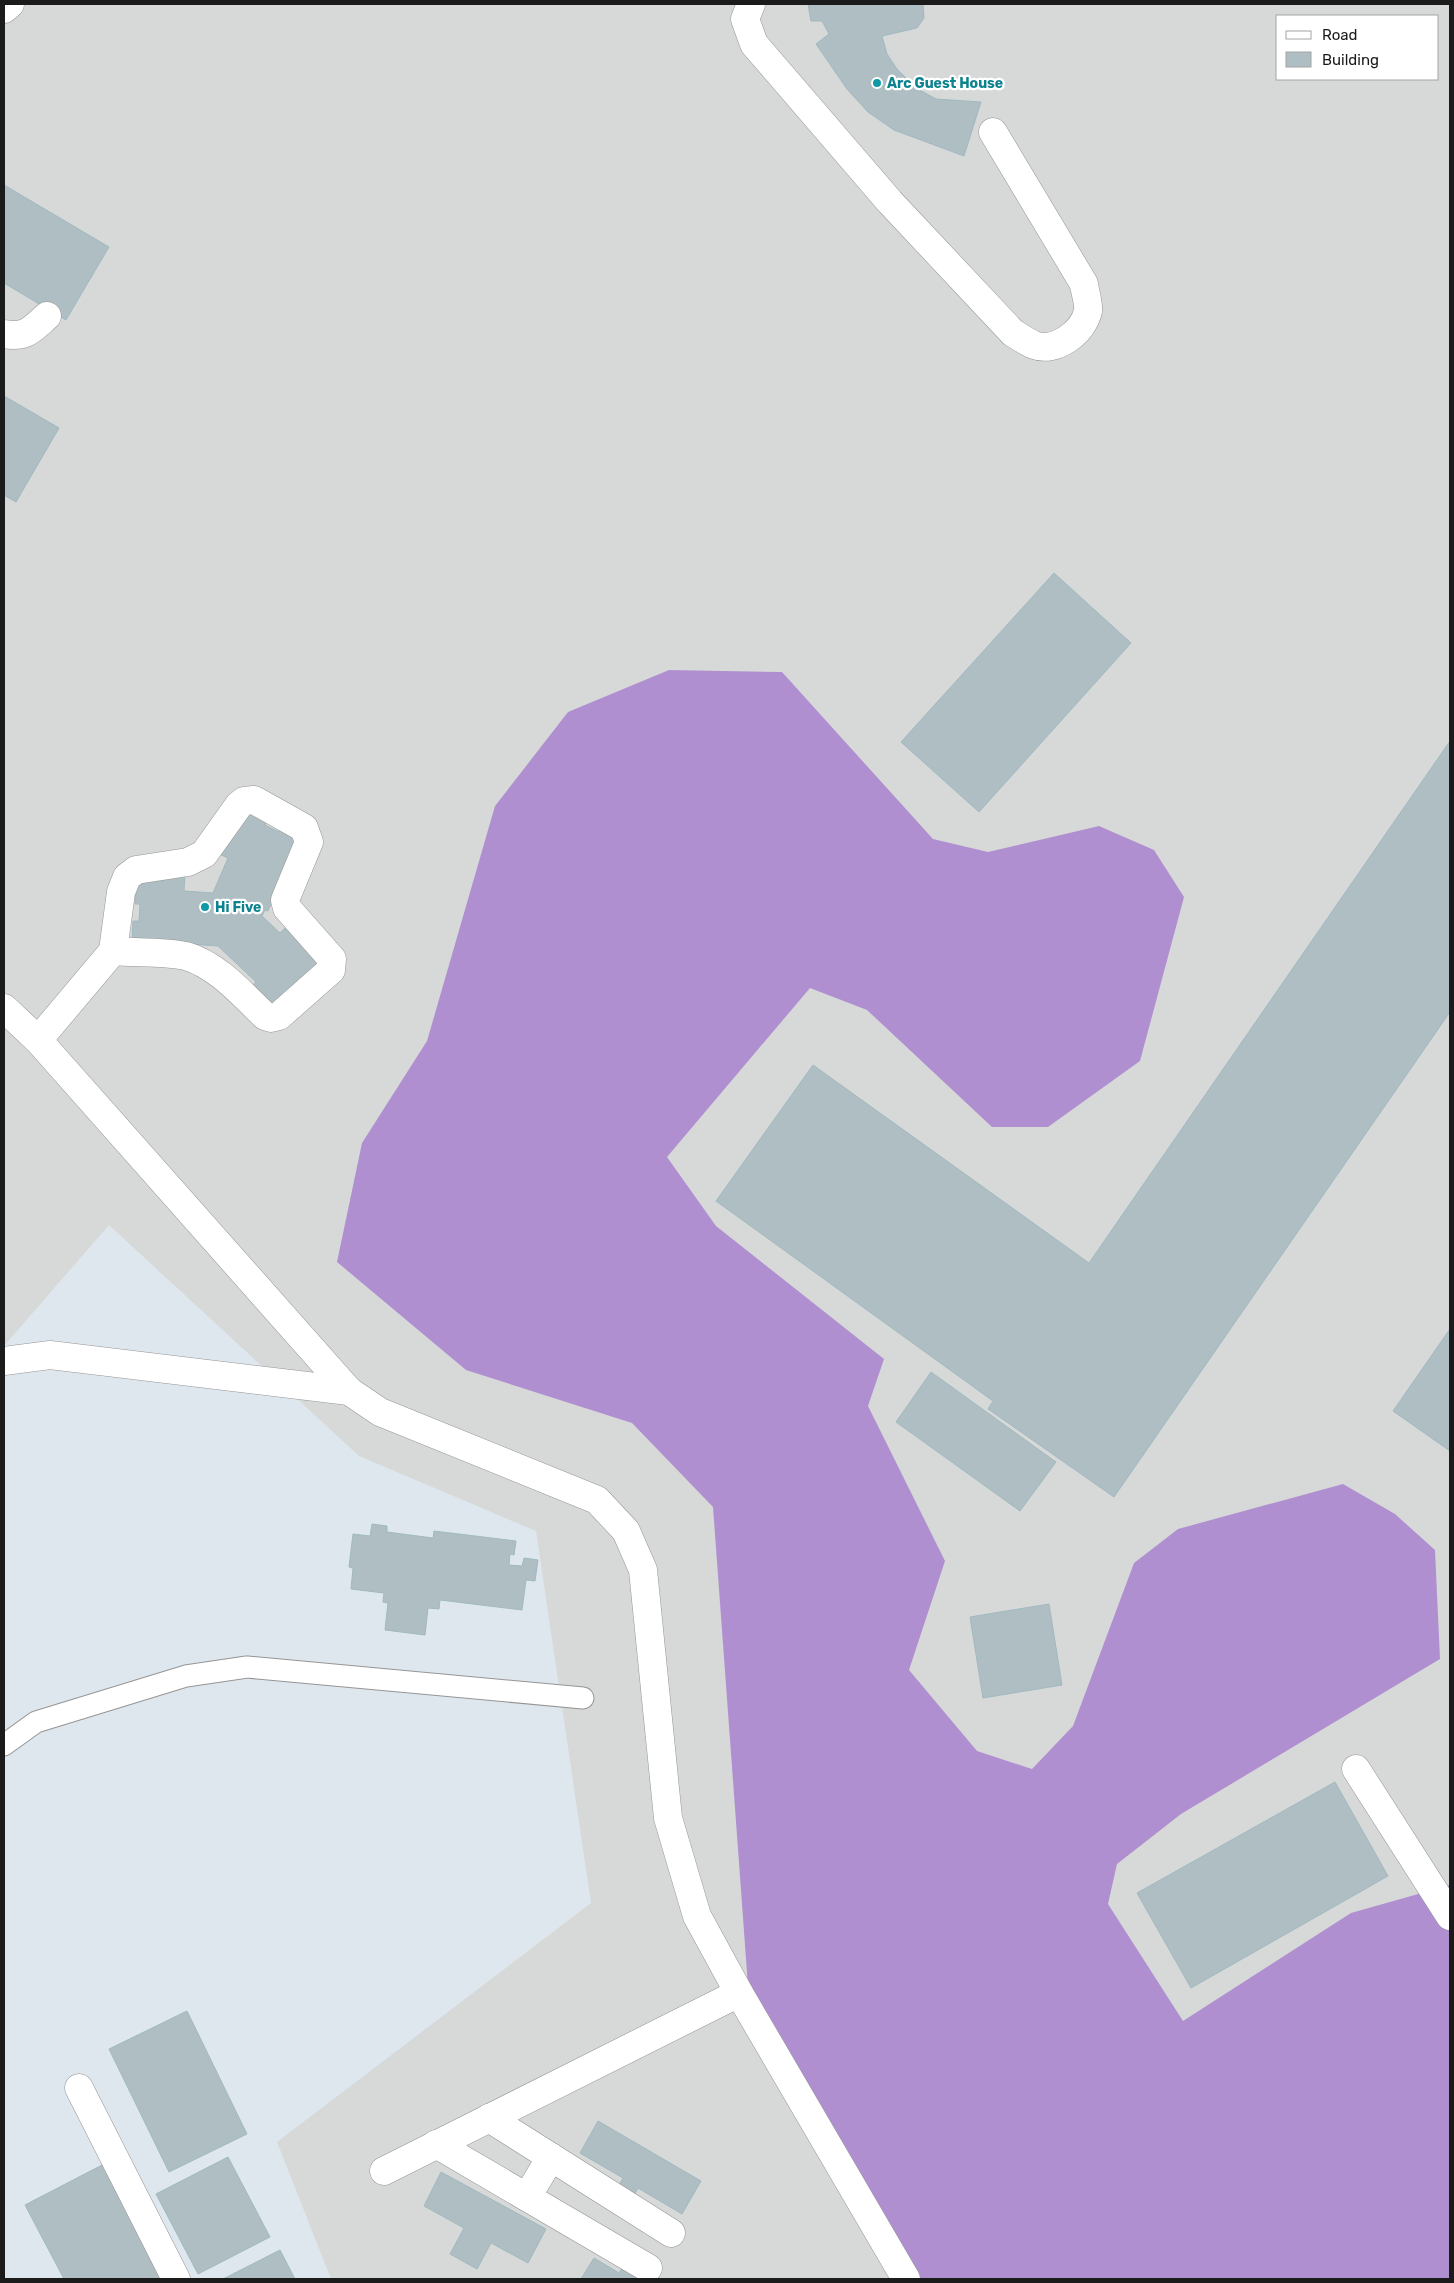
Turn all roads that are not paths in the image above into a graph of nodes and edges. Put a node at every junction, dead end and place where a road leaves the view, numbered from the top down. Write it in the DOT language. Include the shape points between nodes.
graph roads {
  1 [pos="10,4"];
  2 [pos="751,4"];
  3 [pos="4,9"];
  4 [pos="992,132"];
  5 [pos="47,316"];
  6 [pos="4,334"];
  7 [pos="113,951"];
  8 [pos="4,1008"];
  9 [pos="38,1040"];
  10 [pos="4,1361"];
  11 [pos="349,1391"];
  12 [pos="583,1698"];
  13 [pos="4,1745"];
  14 [pos="1356,1769"];
  15 [pos="1450,1916"];
  16 [pos="739,1993"];
  17 [pos="79,2088"];
  18 [pos="489,2118"];
  19 [pos="436,2144"];
  20 [pos="551,2157"];
  21 [pos="384,2170"];
  22 [pos="527,2197"];
  23 [pos="671,2233"];
  24 [pos="648,2268"];
  25 [pos="176,2279"];
  26 [pos="906,2279"];
  1 -- 3 [label="street"];
  2 -- 4 [label="street" via="745,19 754,44 896,209 1014,333 1035,345 1053,345 1067,340 1088,311 1084,284"];
  5 -- 6 [label="street" via="28,333"];
  7 -- 7 [label="street" via="121,892 127,877 136,870 188,862 204,854 244,801 254,800 304,828 308,834 309,842 285,900 287,908 332,959 333,966 279,1016 266,1016 215,971 197,961 184,956"];
  7 -- 9 [label="street"];
  8 -- 9 [label="street"];
  9 -- 11 [label="street"];
  10 -- 11 [label="street" via="50,1355"];
  11 -- 16 [label="street" via="380,1412 597,1500 626,1531 643,1570 668,1818 697,1916"];
  12 -- 13 [label="lane" via="247,1667 186,1676 36,1722"];
  14 -- 15 [label="street"];
  16 -- 18 [label="street"];
  16 -- 26 [label="street"];
  17 -- 25 [label="street"];
  18 -- 19 [label="street"];
  18 -- 20 [label="street"];
  19 -- 21 [label="street"];
  19 -- 22 [label="street"];
  20 -- 22 [label="street"];
  20 -- 23 [label="street"];
  22 -- 24 [label="street"];
}
